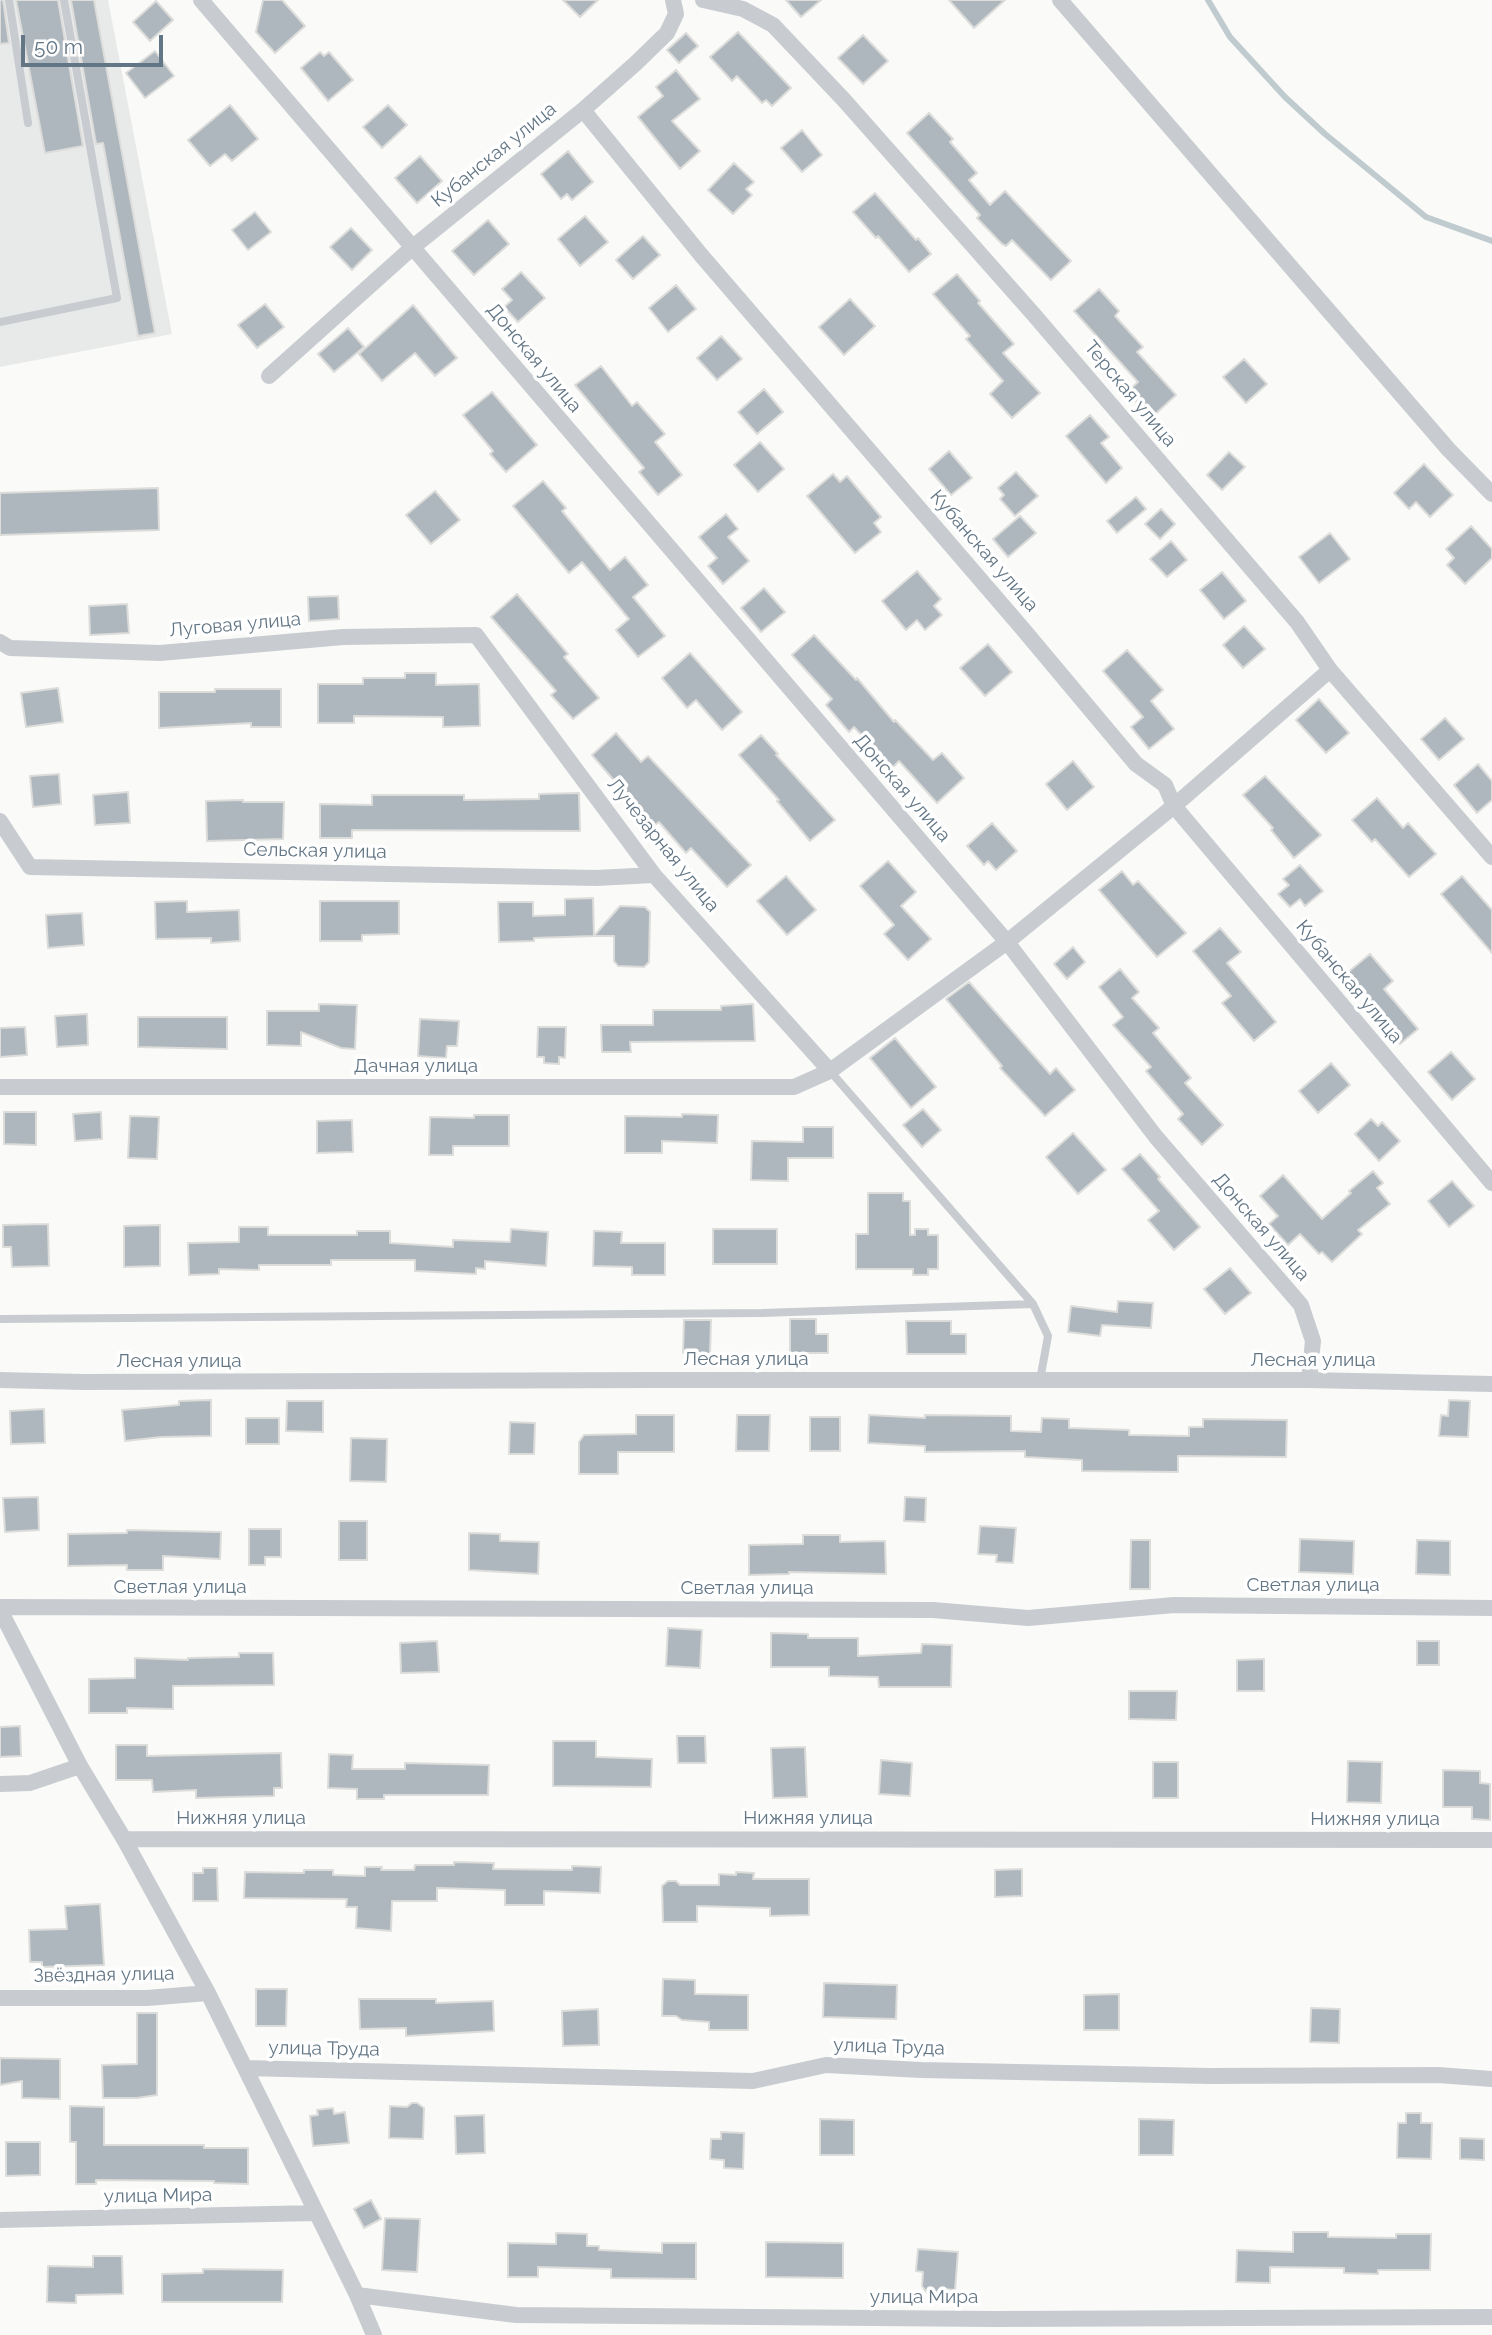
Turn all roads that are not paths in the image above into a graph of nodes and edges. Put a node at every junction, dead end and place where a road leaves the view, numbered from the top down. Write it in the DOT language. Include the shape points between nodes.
graph roads {
  1 [pos="9,0"];
  2 [pos="64,0"];
  3 [pos="201,0"];
  4 [pos="673,0"];
  5 [pos="703,0"];
  6 [pos="1060,0"];
  7 [pos="583,110"];
  8 [pos="28,123"];
  9 [pos="413,247"];
  10 [pos="0,322"];
  11 [pos="269,376"];
  12 [pos="1492,494"];
  13 [pos="475,635"];
  14 [pos="0,642"];
  15 [pos="1330,670"];
  16 [pos="1174,806"];
  17 [pos="0,821"];
  18 [pos="1492,857"];
  19 [pos="654,875"];
  20 [pos="1007,942"];
  21 [pos="830,1072"];
  22 [pos="0,1087"];
  23 [pos="1492,1183"];
  24 [pos="1033,1304"];
  25 [pos="0,1319"];
  26 [pos="0,1380"];
  27 [pos="1040,1380"];
  28 [pos="1309,1380"];
  29 [pos="1492,1384"];
  30 [pos="1492,1608"];
  31 [pos="0,1609"];
  32 [pos="79,1766"];
  33 [pos="0,1784"];
  34 [pos="124,1839"];
  35 [pos="1492,1840"];
  36 [pos="208,1993"];
  37 [pos="0,1998"];
  38 [pos="245,2068"];
  39 [pos="1492,2079"];
  40 [pos="316,2213"];
  41 [pos="0,2220"];
  42 [pos="357,2295"];
  43 [pos="1492,2317"];
  44 [pos="374,2335"];
  1 -- 8 [label="lane"];
  2 -- 10 [label="lane" via="117,298"];
  3 -- 9 [label="street"];
  4 -- 7 [label="street" via="676,14 667,33"];
  5 -- 15 [label="street, Терская улица" via="743,9 773,26 844,100 1297,622"];
  6 -- 12 [label="street" via="1440,440"];
  7 -- 9 [label="street, Кубанская улица"];
  7 -- 16 [label="street, Кубанская улица" via="701,255 1136,764 1165,785"];
  9 -- 11 [label="street, Кубанская улица"];
  9 -- 20 [label="street, Донская улица"];
  13 -- 14 [label="street, Луговая улица" via="343,637 160,653 10,648"];
  13 -- 19 [label="street, Лучезарная улица"];
  15 -- 16 [label="street, Дачная улица"];
  15 -- 18 [label="street, Терская улица"];
  16 -- 20 [label="street, Дачная улица"];
  16 -- 23 [label="street, Кубанская улица"];
  17 -- 19 [label="street, Сельская улица" via="30,867 596,878"];
  19 -- 21 [label="street, Лучезарная улица"];
  20 -- 21 [label="street, Дачная улица"];
  20 -- 28 [label="street, Донская улица" via="1156,1137 1301,1305 1313,1341"];
  21 -- 22 [label="street, Дачная улица" via="794,1087"];
  21 -- 24 [label="lane"];
  24 -- 25 [label="lane" via="762,1313"];
  24 -- 27 [label="lane" via="1048,1336"];
  26 -- 27 [label="street, Лесная улица"];
  27 -- 28 [label="street, Лесная улица"];
  28 -- 29 [label="street, Лесная улица"];
  30 -- 31 [label="street, Светлая улица" via="1174,1605 1028,1618 933,1610"];
  31 -- 32 [label="street"];
  32 -- 33 [label="street" via="30,1783"];
  32 -- 34 [label="street"];
  34 -- 35 [label="street, Нижняя улица"];
  34 -- 36 [label="street"];
  36 -- 37 [label="street, Звёздная улица" via="147,1998"];
  36 -- 38 [label="street"];
  38 -- 39 [label="street, улица Труда" via="752,2081 826,2065"];
  38 -- 40 [label="street"];
  40 -- 41 [label="street, улица Мира"];
  40 -- 42 [label="street"];
  42 -- 43 [label="street, улица Мира" via="516,2315"];
  42 -- 44 [label="street"];
}
